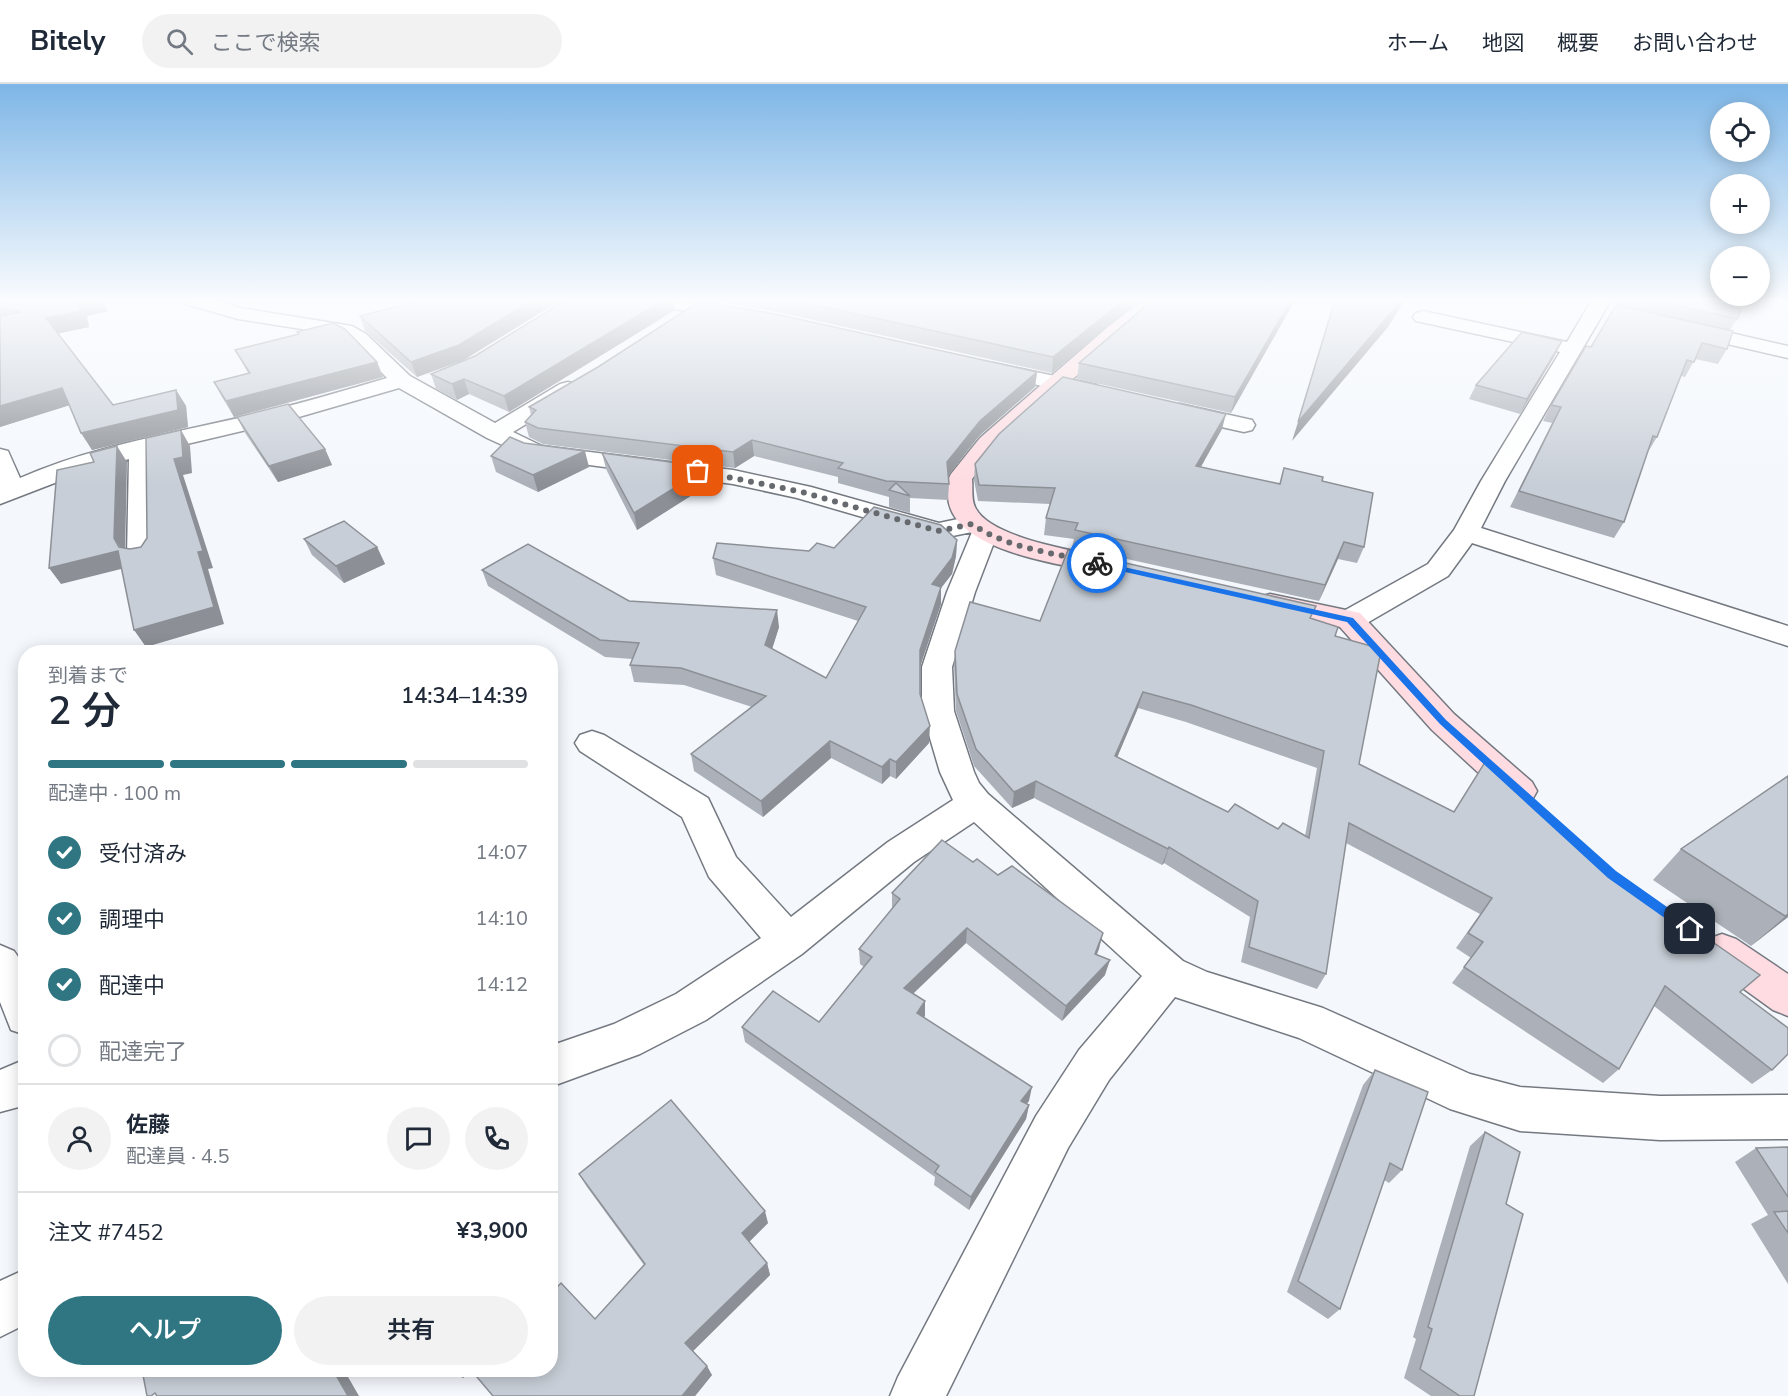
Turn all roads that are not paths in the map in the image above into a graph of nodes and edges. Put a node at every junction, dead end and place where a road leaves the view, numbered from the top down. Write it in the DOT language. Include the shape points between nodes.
graph roads {
  1 [pos="384,361"];
  2 [pos="1080,361"];
  3 [pos="1566,361"];
  4 [pos="977,365"];
  5 [pos="435,380"];
  6 [pos="583,381"];
  7 [pos="1055,383"];
  8 [pos="408,384"];
  9 [pos="1111,395"];
  10 [pos="1155,405"];
  11 [pos="1244,425"];
  12 [pos="495,433"];
  13 [pos="141,447"];
  14 [pos="0,456"];
  15 [pos="6,494"];
  16 [pos="978,528"];
  17 [pos="1466,532"];
  18 [pos="141,555"];
  19 [pos="1136,572"];
  20 [pos="1240,597"];
  21 [pos="1350,620"];
  22 [pos="1788,636"];
  23 [pos="592,744"];
  24 [pos="976,803"];
  25 [pos="1541,810"];
  26 [pos="1700,936"];
  27 [pos="788,942"];
  28 [pos="0,963"];
  29 [pos="1169,974"];
  30 [pos="18,994"];
  31 [pos="1788,997"];
  32 [pos="558,1064"];
  33 [pos="18,1085"];
  34 [pos="0,1091"];
  35 [pos="1788,1117"];
  36 [pos="18,1299"];
  37 [pos="0,1311"];
  38 [pos="917,1396"];
  1 -- 8 [label="street"];
  2 -- 7 [label="main road"];
  3 -- 17 [label="street"];
  4 -- 7 [label="street"];
  5 -- 8 [label="street"];
  6 -- 12 [label="street"];
  7 -- 9 [label="street"];
  7 -- 16 [label="main road" via="988,442 960,479 962,509"];
  8 -- 12 [label="street"];
  8 -- 13 [label="street"];
  10 -- 11 [label="street"];
  12 -- 16 [label="street" via="537,452 734,477 938,531"];
  13 -- 15 [label="street" via="82,464"];
  13 -- 18 [label="street"];
  14 -- 15 [label="street"];
  16 -- 19 [label="main road" via="1007,542"];
  16 -- 24 [label="street" via="937,667 938,711 957,772"];
  17 -- 21 [label="street" via="1438,570"];
  17 -- 22 [label="street"];
  20 -- 21 [label="main road"];
  21 -- 25 [label="main road" via="1443,722"];
  23 -- 27 [label="street" via="696,808 722,866"];
  24 -- 27 [label="street" via="901,852"];
  24 -- 29 [label="street"];
  26 -- 31 [label="main road"];
  27 -- 32 [label="street" via="691,1007 625,1040"];
  28 -- 30 [label="street"];
  29 -- 35 [label="street" via="1199,988 1308,1022 1466,1094 1520,1109 1660,1118"];
  29 -- 38 [label="street" via="1094,1065 1052,1132"];
  33 -- 34 [label="street"];
  36 -- 37 [label="street"];
}
